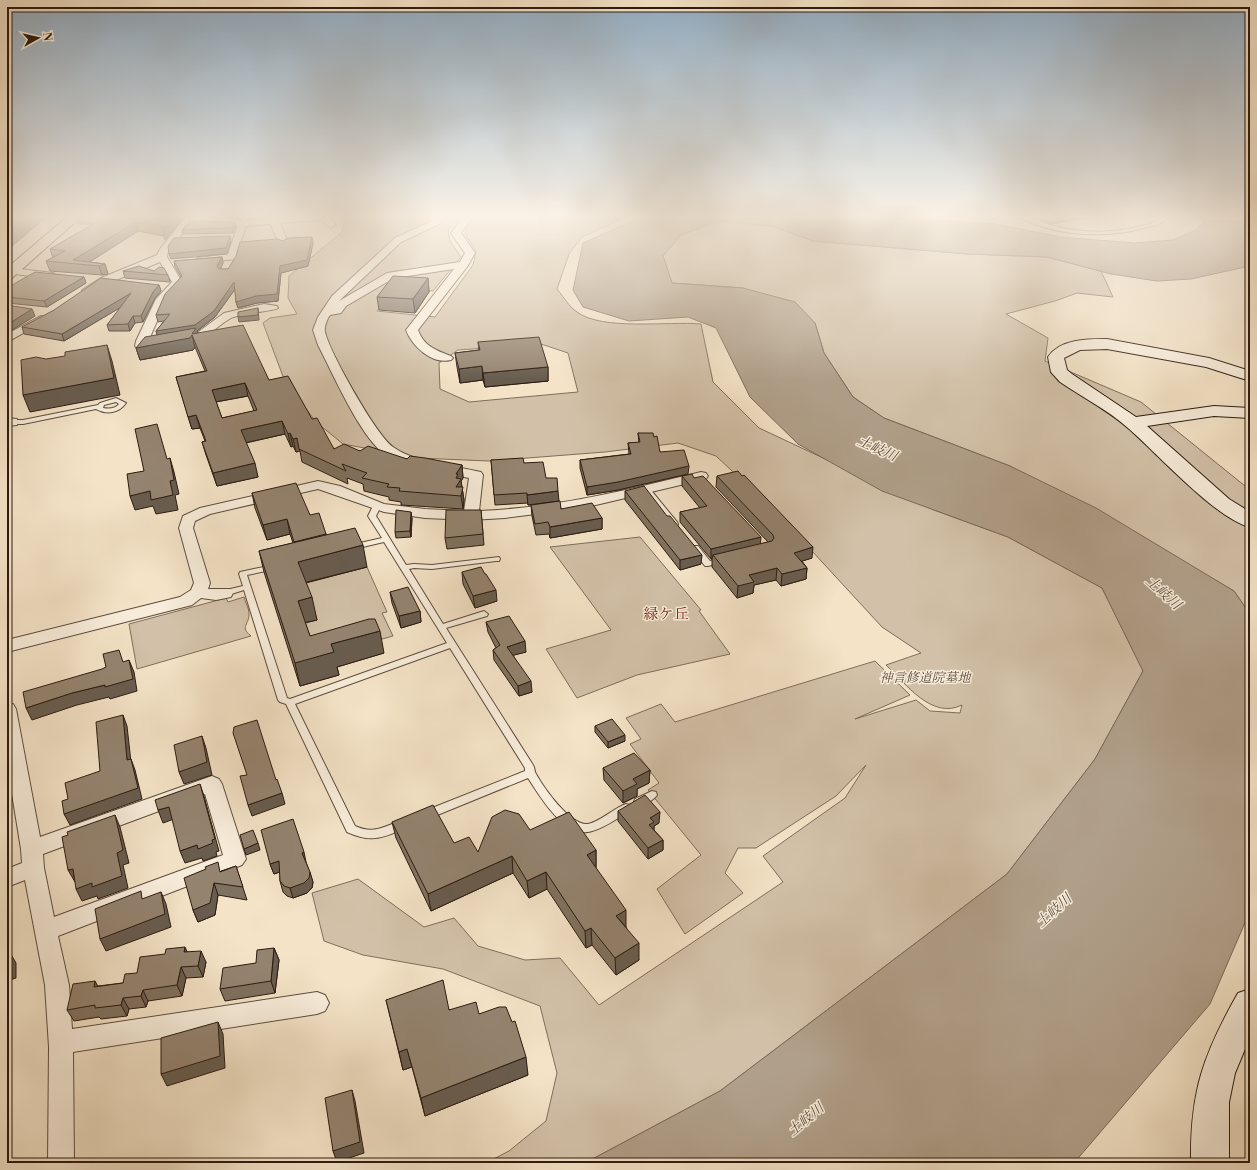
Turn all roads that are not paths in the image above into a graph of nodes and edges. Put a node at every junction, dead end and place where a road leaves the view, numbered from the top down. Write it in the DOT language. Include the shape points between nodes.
graph roads {
  1 [pos="19,271"];
  2 [pos="133,271"];
  3 [pos="173,271"];
  4 [pos="365,271"];
  5 [pos="423,271"];
  6 [pos="459,271"];
  7 [pos="63,277"];
  8 [pos="86,279"];
  9 [pos="100,281"];
  10 [pos="124,283"];
  11 [pos="155,286"];
  12 [pos="170,287"];
  13 [pos="76,297"];
  14 [pos="273,308"];
  15 [pos="37,311"];
  16 [pos="327,312"];
  17 [pos="7,340"];
  18 [pos="447,358"];
  19 [pos="1250,376"];
  20 [pos="99,407"];
  21 [pos="1250,413"];
  22 [pos="10,422"];
  23 [pos="1133,423"];
  24 [pos="704,479"];
  25 [pos="647,490"];
  26 [pos="377,506"];
  27 [pos="471,516"];
  28 [pos="1250,521"];
  29 [pos="677,527"];
  30 [pos="687,539"];
  31 [pos="386,540"];
  32 [pos="349,548"];
  33 [pos="730,558"];
  34 [pos="496,559"];
  35 [pos="283,564"];
  36 [pos="404,568"];
  37 [pos="247,587"];
  38 [pos="198,593"];
  39 [pos="225,593"];
  40 [pos="484,614"];
  41 [pos="441,627"];
  42 [pos="451,644"];
  43 [pos="7,646"];
  44 [pos="290,702"];
  45 [pos="7,709"];
  46 [pos="530,772"];
  47 [pos="652,795"];
  48 [pos="32,859"];
  49 [pos="7,878"];
  50 [pos="47,930"];
  51 [pos="317,1003"];
  52 [pos="1250,1004"];
  53 [pos="60,1042"];
  54 [pos="61,1163"];
  55 [pos="1210,1163"];
  1 -- 7 [label="street"];
  2 -- 9 [label="street"];
  3 -- 12 [label="street" via="177,282"];
  4 -- 16 [label="street" via="336,298"];
  5 -- 16 [label="street" via="391,275 365,289 337,310"];
  6 -- 18 [label="street" via="412,330 415,340 428,352"];
  8 -- 9 [label="street"];
  9 -- 10 [label="street"];
  9 -- 13 [label="street"];
  11 -- 12 [label="street"];
  12 -- 14 [label="street" via="161,299 141,346 200,336 228,315 264,307"];
  15 -- 17 [label="street" via="52,313"];
  16 -- 27 [label="street" via="319,330 324,345 368,427 388,450 408,460 476,475"];
  19 -- 23 [label="street" via="1209,363 1107,344 1068,348 1056,357 1056,365 1062,375"];
  20 -- 22 [label="lane" via="23,422"];
  21 -- 23 [label="street" via="1214,411"];
  23 -- 28 [label="street" via="1222,503"];
  24 -- 25 [label="street"];
  25 -- 27 [label="street" via="592,504"];
  25 -- 29 [label="lane"];
  26 -- 27 [label="street" via="411,512"];
  26 -- 31 [label="lane" via="372,516"];
  26 -- 38 [label="street" via="331,487 318,485 205,511 188,519 186,528 202,583"];
  30 -- 33 [label="lane" via="708,564"];
  31 -- 32 [label="lane"];
  31 -- 36 [label="lane"];
  34 -- 36 [label="lane"];
  35 -- 37 [label="lane" via="243,574"];
  36 -- 41 [label="lane"];
  37 -- 39 [label="lane"];
  37 -- 44 [label="lane" via="283,700"];
  38 -- 39 [label="street"];
  38 -- 43 [label="street" via="186,601"];
  40 -- 41 [label="lane"];
  41 -- 42 [label="lane"];
  42 -- 44 [label="lane"];
  42 -- 46 [label="lane" via="530,768"];
  44 -- 46 [label="lane" via="351,829 361,835 376,835"];
  45 -- 48 [label="street"];
  46 -- 47 [label="lane" via="564,819 575,827 588,828"];
  48 -- 49 [label="street"];
  48 -- 50 [label="street"];
  48 -- 50 [label="street" via="212,784 235,860"];
  50 -- 53 [label="street" via="57,985"];
  51 -- 53 [label="street"];
  52 -- 55 [label="street" via="1232,1034 1215,1083 1209,1138"];
  53 -- 54 [label="street"];
}
